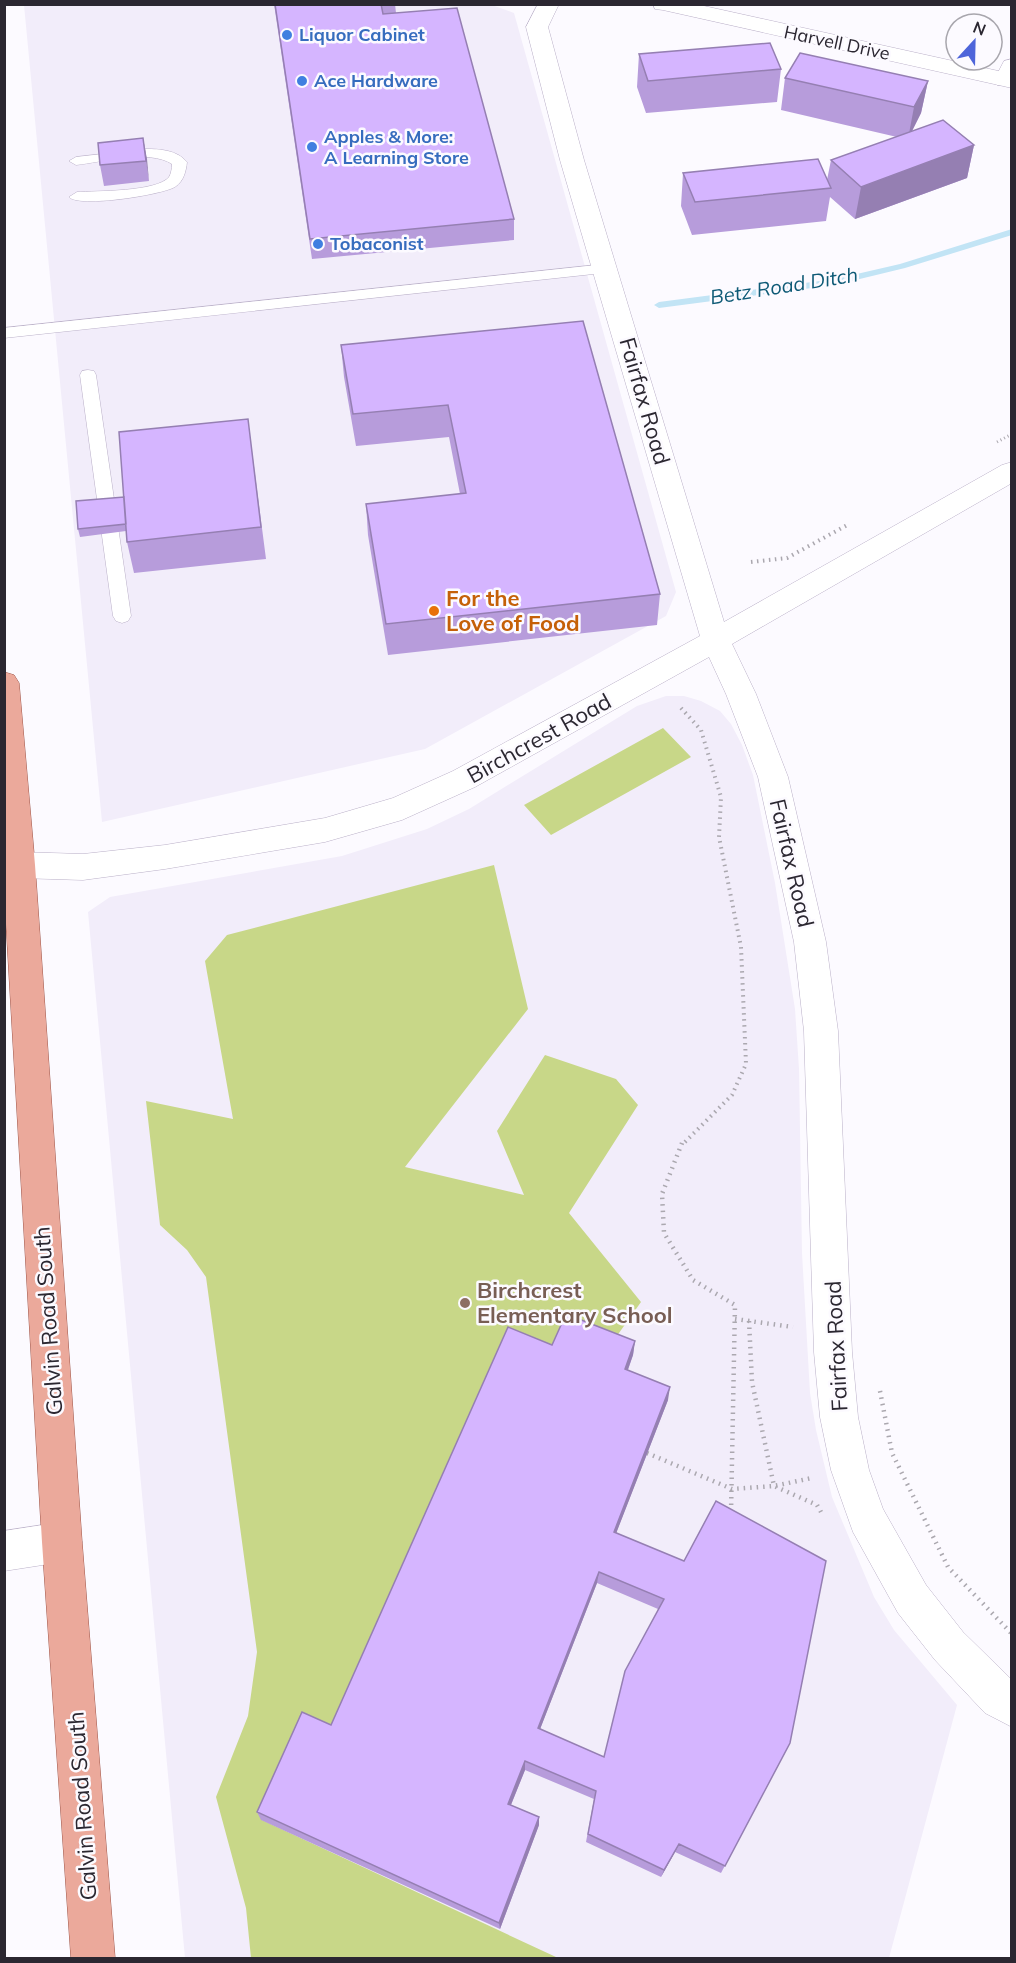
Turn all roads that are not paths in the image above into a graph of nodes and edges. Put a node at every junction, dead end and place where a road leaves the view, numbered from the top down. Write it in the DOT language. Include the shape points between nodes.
graph roads {
  1 [pos="549,4"];
  2 [pos="663,4"];
  3 [pos="755,4"];
  4 [pos="944,47"];
  5 [pos="1010,72"];
  6 [pos="76,161"];
  7 [pos="77,197"];
  8 [pos="606,269"];
  9 [pos="4,333"];
  10 [pos="88,375"];
  11 [pos="1011,471"];
  12 [pos="122,616"];
  13 [pos="716,640"];
  14 [pos="4,683"];
  15 [pos="12,862"];
  16 [pos="62,1542"];
  17 [pos="4,1551"];
  18 [pos="1011,1706"];
  19 [pos="93,1959"];
  1 -- 8 [label="street, Fairfax Road" via="537,27"];
  2 -- 5 [label="street, Harvell Drive"];
  3 -- 4 [label="street, Harvell Drive"];
  6 -- 7 [label="lane" via="157,152 180,162 178,175 170,183 146,190"];
  8 -- 9 [label="lane"];
  8 -- 13 [label="street, Fairfax Road"];
  10 -- 12 [label="lane"];
  11 -- 13 [label="street, Birchcrest Road"];
  13 -- 15 [label="street, Birchcrest Road" via="464,779 402,808 364,820 284,838 83,867"];
  13 -- 18 [label="street, Fairfax Road" via="773,777 810,942 821,1031 833,1352 839,1417 850,1470 867,1518 912,1599 949,1646"];
  14 -- 15 [label="main road, Galvin Road South"];
  15 -- 16 [label="main road, Galvin Road South"];
  16 -- 17 [label="street"];
  16 -- 19 [label="main road, Galvin Road South"];
}
